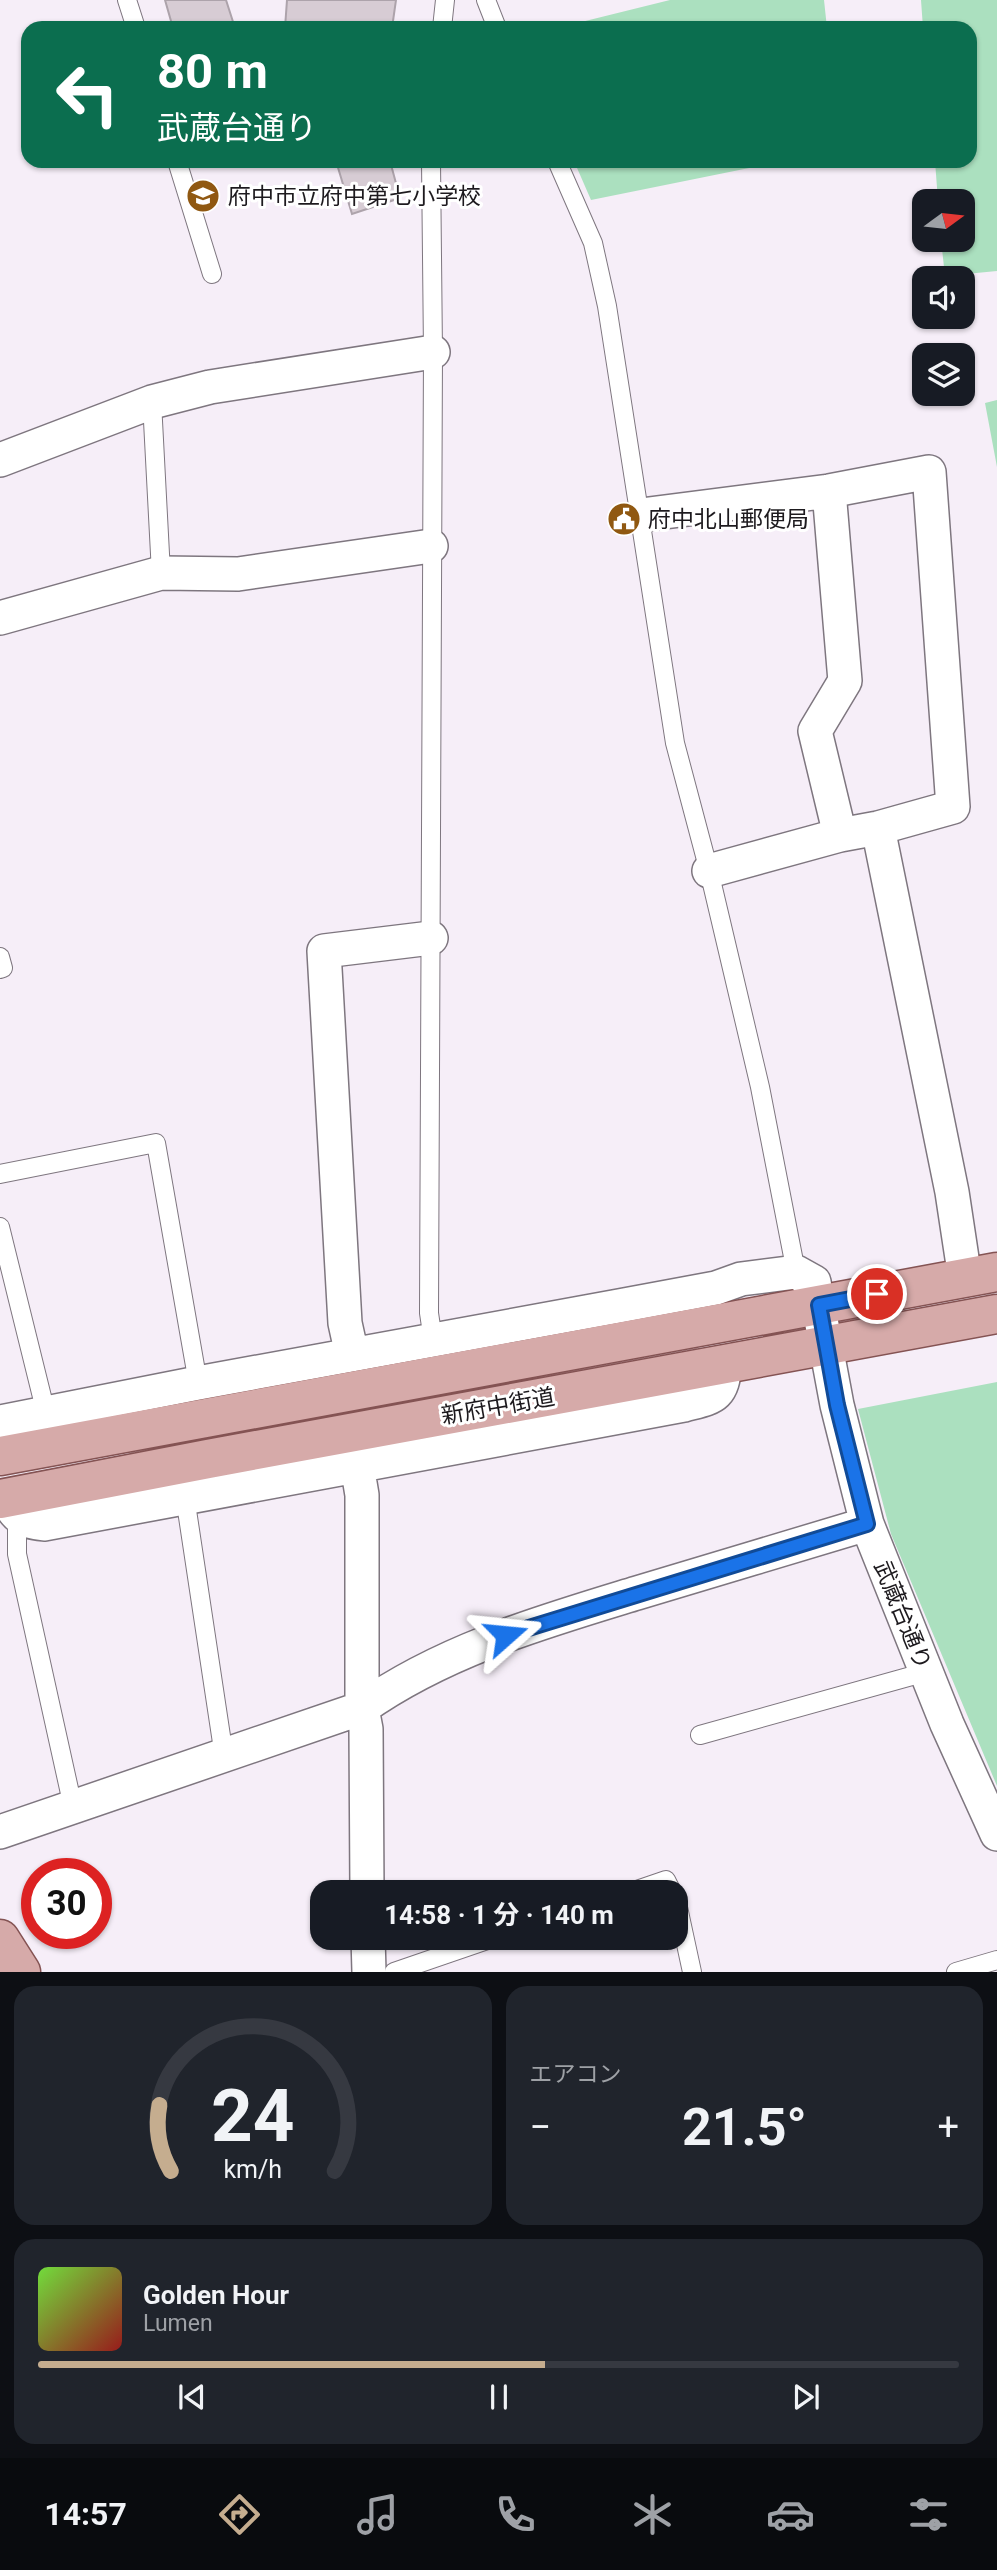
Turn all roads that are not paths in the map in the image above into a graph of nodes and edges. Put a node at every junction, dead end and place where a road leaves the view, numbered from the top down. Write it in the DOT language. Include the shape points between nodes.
graph roads {
  1 [pos="127,0"];
  2 [pos="445,0"];
  3 [pos="486,0"];
  4 [pos="134,21"];
  5 [pos="443,21"];
  6 [pos="495,21"];
  7 [pos="179,168"];
  8 [pos="432,168"];
  9 [pos="560,168"];
  10 [pos="212,274"];
  11 [pos="433,352"];
  12 [pos="152,402"];
  13 [pos="0,460"];
  14 [pos="828,491"];
  15 [pos="641,515"];
  16 [pos="431,546"];
  17 [pos="161,573"];
  18 [pos="0,618"];
  19 [pos="878,828"];
  20 [pos="840,835"];
  21 [pos="709,871"];
  22 [pos="431,938"];
  23 [pos="0,957"];
  24 [pos="0,969"];
  25 [pos="0,1174"];
  26 [pos="0,1227"];
  27 [pos="796,1272"];
  28 [pos="981,1275"];
  29 [pos="819,1305"];
  30 [pos="997,1314"];
  31 [pos="433,1340"];
  32 [pos="826,1345"];
  33 [pos="352,1356"];
  34 [pos="725,1365"];
  35 [pos="198,1382"];
  36 [pos="46,1413"];
  37 [pos="0,1422"];
  38 [pos="0,1455"];
  39 [pos="357,1465"];
  40 [pos="185,1497"];
  41 [pos="7,1505"];
  42 [pos="867,1524"];
  43 [pos="926,1672"];
  44 [pos="362,1708"];
  45 [pos="700,1735"];
  46 [pos="223,1756"];
  47 [pos="73,1807"];
  48 [pos="0,1832"];
  49 [pos="997,1834"];
  50 [pos="367,1880"];
  51 [pos="0,1939"];
  52 [pos="368,1950"];
  53 [pos="458,1950"];
  54 [pos="687,1950"];
  55 [pos="997,1960"];
  56 [pos="21,1972"];
  57 [pos="369,1972"];
  58 [pos="394,1972"];
  59 [pos="692,1972"];
  60 [pos="956,1972"];
  1 -- 4 [label="lane"];
  2 -- 5 [label="lane"];
  3 -- 6 [label="lane"];
  7 -- 10 [label="lane"];
  8 -- 11 [label="lane"];
  9 -- 15 [label="lane" via="593,243"];
  11 -- 12 [label="street" via="210,387"];
  11 -- 16 [label="lane"];
  12 -- 13 [label="street"];
  12 -- 17 [label="lane"];
  14 -- 15 [label="street"];
  14 -- 19 [label="street" via="929,472 953,807"];
  14 -- 20 [label="street" via="845,681 815,731"];
  15 -- 21 [label="lane" via="676,743"];
  16 -- 17 [label="street" via="238,574"];
  16 -- 22 [label="lane"];
  17 -- 18 [label="street"];
  19 -- 20 [label="street"];
  19 -- 28 [label="street" via="952,1192"];
  20 -- 21 [label="street"];
  21 -- 27 [label="lane" via="760,1087"];
  22 -- 31 [label="lane" via="429,1313"];
  22 -- 33 [label="street" via="324,951 345,1323"];
  23 -- 24 [label="lane"];
  25 -- 35 [label="lane" via="156,1143"];
  26 -- 36 [label="lane"];
  27 -- 29 [label="street, 武蔵台通り" via="814,1282"];
  27 -- 31 [label="street"];
  28 -- 29 [label="main road, 新府中街道"];
  29 -- 32 [label="street, 武蔵台通り"];
  29 -- 38 [label="main road, 新府中街道"];
  30 -- 32 [label="main road, 新府中街道"];
  31 -- 33 [label="street"];
  32 -- 34 [label="main road, 新府中街道"];
  32 -- 42 [label="street, 武蔵台通り"];
  33 -- 35 [label="street"];
  34 -- 39 [label="street" via="723,1384 706,1399"];
  34 -- 41 [label="main road, 新府中街道" via="234,1454"];
  35 -- 36 [label="street"];
  36 -- 37 [label="street"];
  39 -- 40 [label="street"];
  39 -- 44 [label="street" via="362,1495"];
  40 -- 41 [label="street" via="44,1524 29,1522"];
  40 -- 46 [label="lane"];
  41 -- 47 [label="lane"];
  42 -- 43 [label="street, 武蔵台通り"];
  42 -- 44 [label="street" via="481,1643"];
  43 -- 45 [label="lane"];
  43 -- 49 [label="street, 武蔵台通り"];
  44 -- 46 [label="street"];
  44 -- 50 [label="street"];
  46 -- 47 [label="street"];
  47 -- 48 [label="street"];
  51 -- 56 [label="main road"];
  52 -- 57 [label="street"];
  53 -- 58 [label="lane"];
  54 -- 59 [label="lane"];
  55 -- 60 [label="lane"];
}
